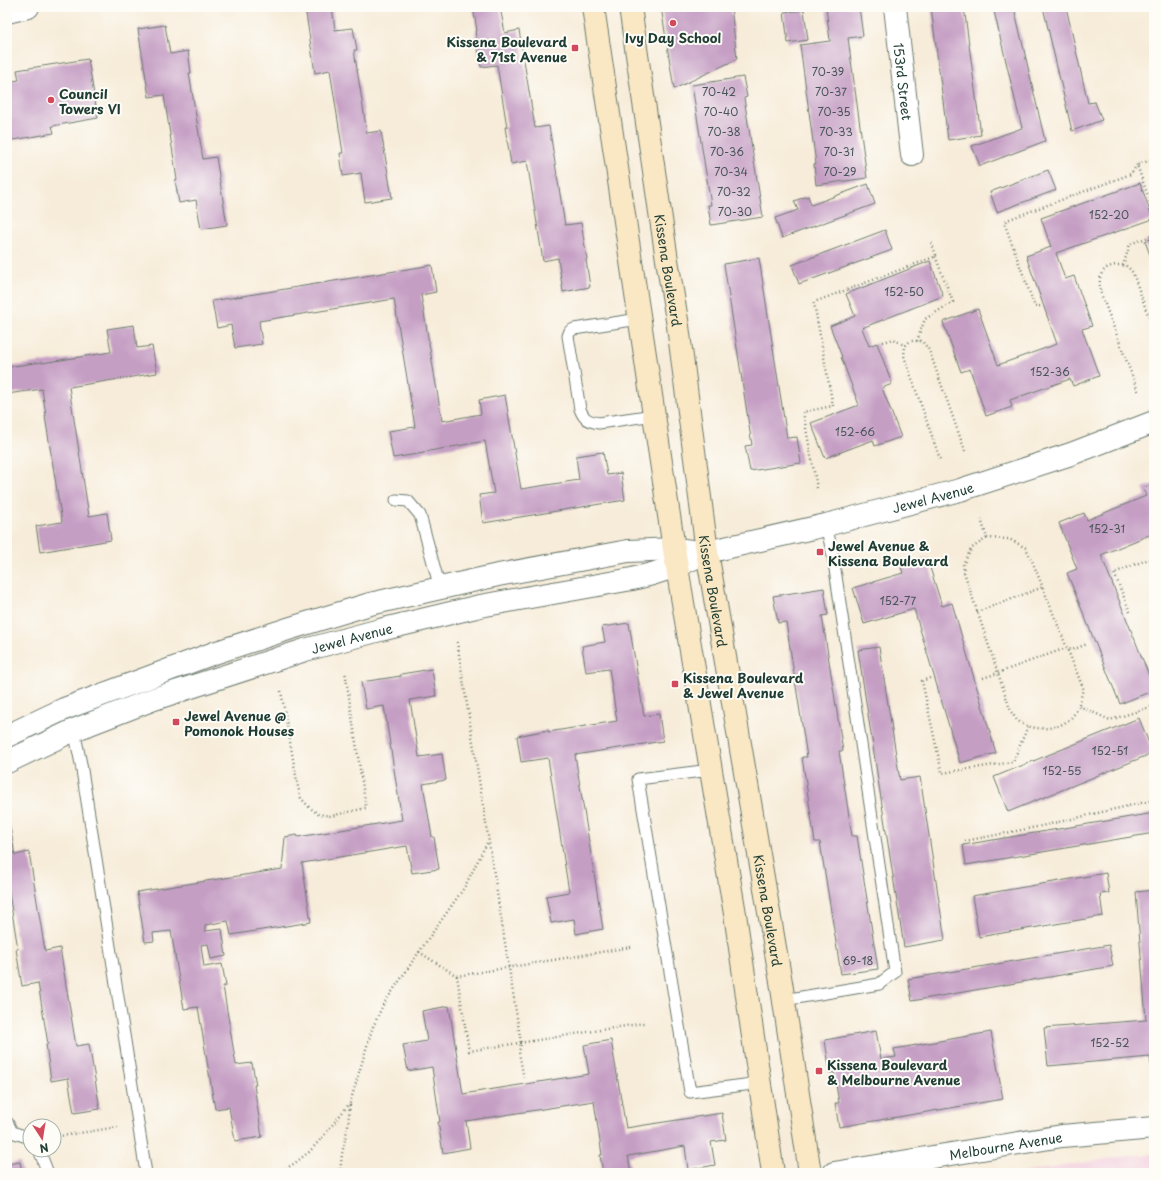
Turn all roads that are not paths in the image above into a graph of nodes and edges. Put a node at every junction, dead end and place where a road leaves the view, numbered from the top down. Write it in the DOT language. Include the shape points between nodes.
graph roads {
  1 [pos="28,7"];
  2 [pos="593,7"];
  3 [pos="630,7"];
  4 [pos="895,7"];
  5 [pos="7,12"];
  6 [pos="912,155"];
  7 [pos="639,319"];
  8 [pos="654,415"];
  9 [pos="1154,422"];
  10 [pos="396,500"];
  11 [pos="826,525"];
  12 [pos="707,552"];
  13 [pos="675,557"];
  14 [pos="440,588"];
  15 [pos="74,730"];
  16 [pos="7,736"];
  17 [pos="7,762"];
  18 [pos="711,770"];
  19 [pos="784,1000"];
  20 [pos="760,1082"];
  21 [pos="7,1122"];
  22 [pos="1154,1128"];
  23 [pos="22,1135"];
  24 [pos="42,1158"];
  25 [pos="48,1173"];
  26 [pos="146,1173"];
  27 [pos="773,1173"];
  28 [pos="810,1173"];
  29 [pos="834,1173"];
  1 -- 5 [label="street"];
  2 -- 7 [label="main road"];
  3 -- 12 [label="main road, Kissena Boulevard" via="678,326"];
  4 -- 6 [label="street, 153rd Street"];
  7 -- 8 [label="main road"];
  7 -- 8 [label="lane" via="574,329 568,336 583,417 598,423"];
  8 -- 13 [label="main road"];
  9 -- 11 [label="street, Jewel Avenue" via="1071,454 960,490"];
  10 -- 14 [label="lane" via="408,501 420,515"];
  11 -- 12 [label="street, Jewel Avenue"];
  11 -- 19 [label="lane" via="895,972 879,984"];
  12 -- 13 [label="street, Jewel Avenue"];
  12 -- 19 [label="main road, Kissena Boulevard"];
  13 -- 14 [label="street, Jewel Avenue" via="628,551"];
  13 -- 15 [label="street, Jewel Avenue" via="652,574 480,606 320,646 154,699"];
  13 -- 18 [label="main road"];
  14 -- 16 [label="street, Jewel Avenue" via="370,604 214,653 64,709"];
  15 -- 17 [label="street, Jewel Avenue"];
  15 -- 26 [label="lane"];
  18 -- 20 [label="main road"];
  18 -- 20 [label="lane" via="638,779 690,1092"];
  19 -- 28 [label="main road, Kissena Boulevard"];
  20 -- 27 [label="main road"];
  21 -- 23 [label="lane" via="12,1132"];
  22 -- 29 [label="street, Melbourne Avenue" via="1062,1136"];
  24 -- 25 [label="lane"];
}
